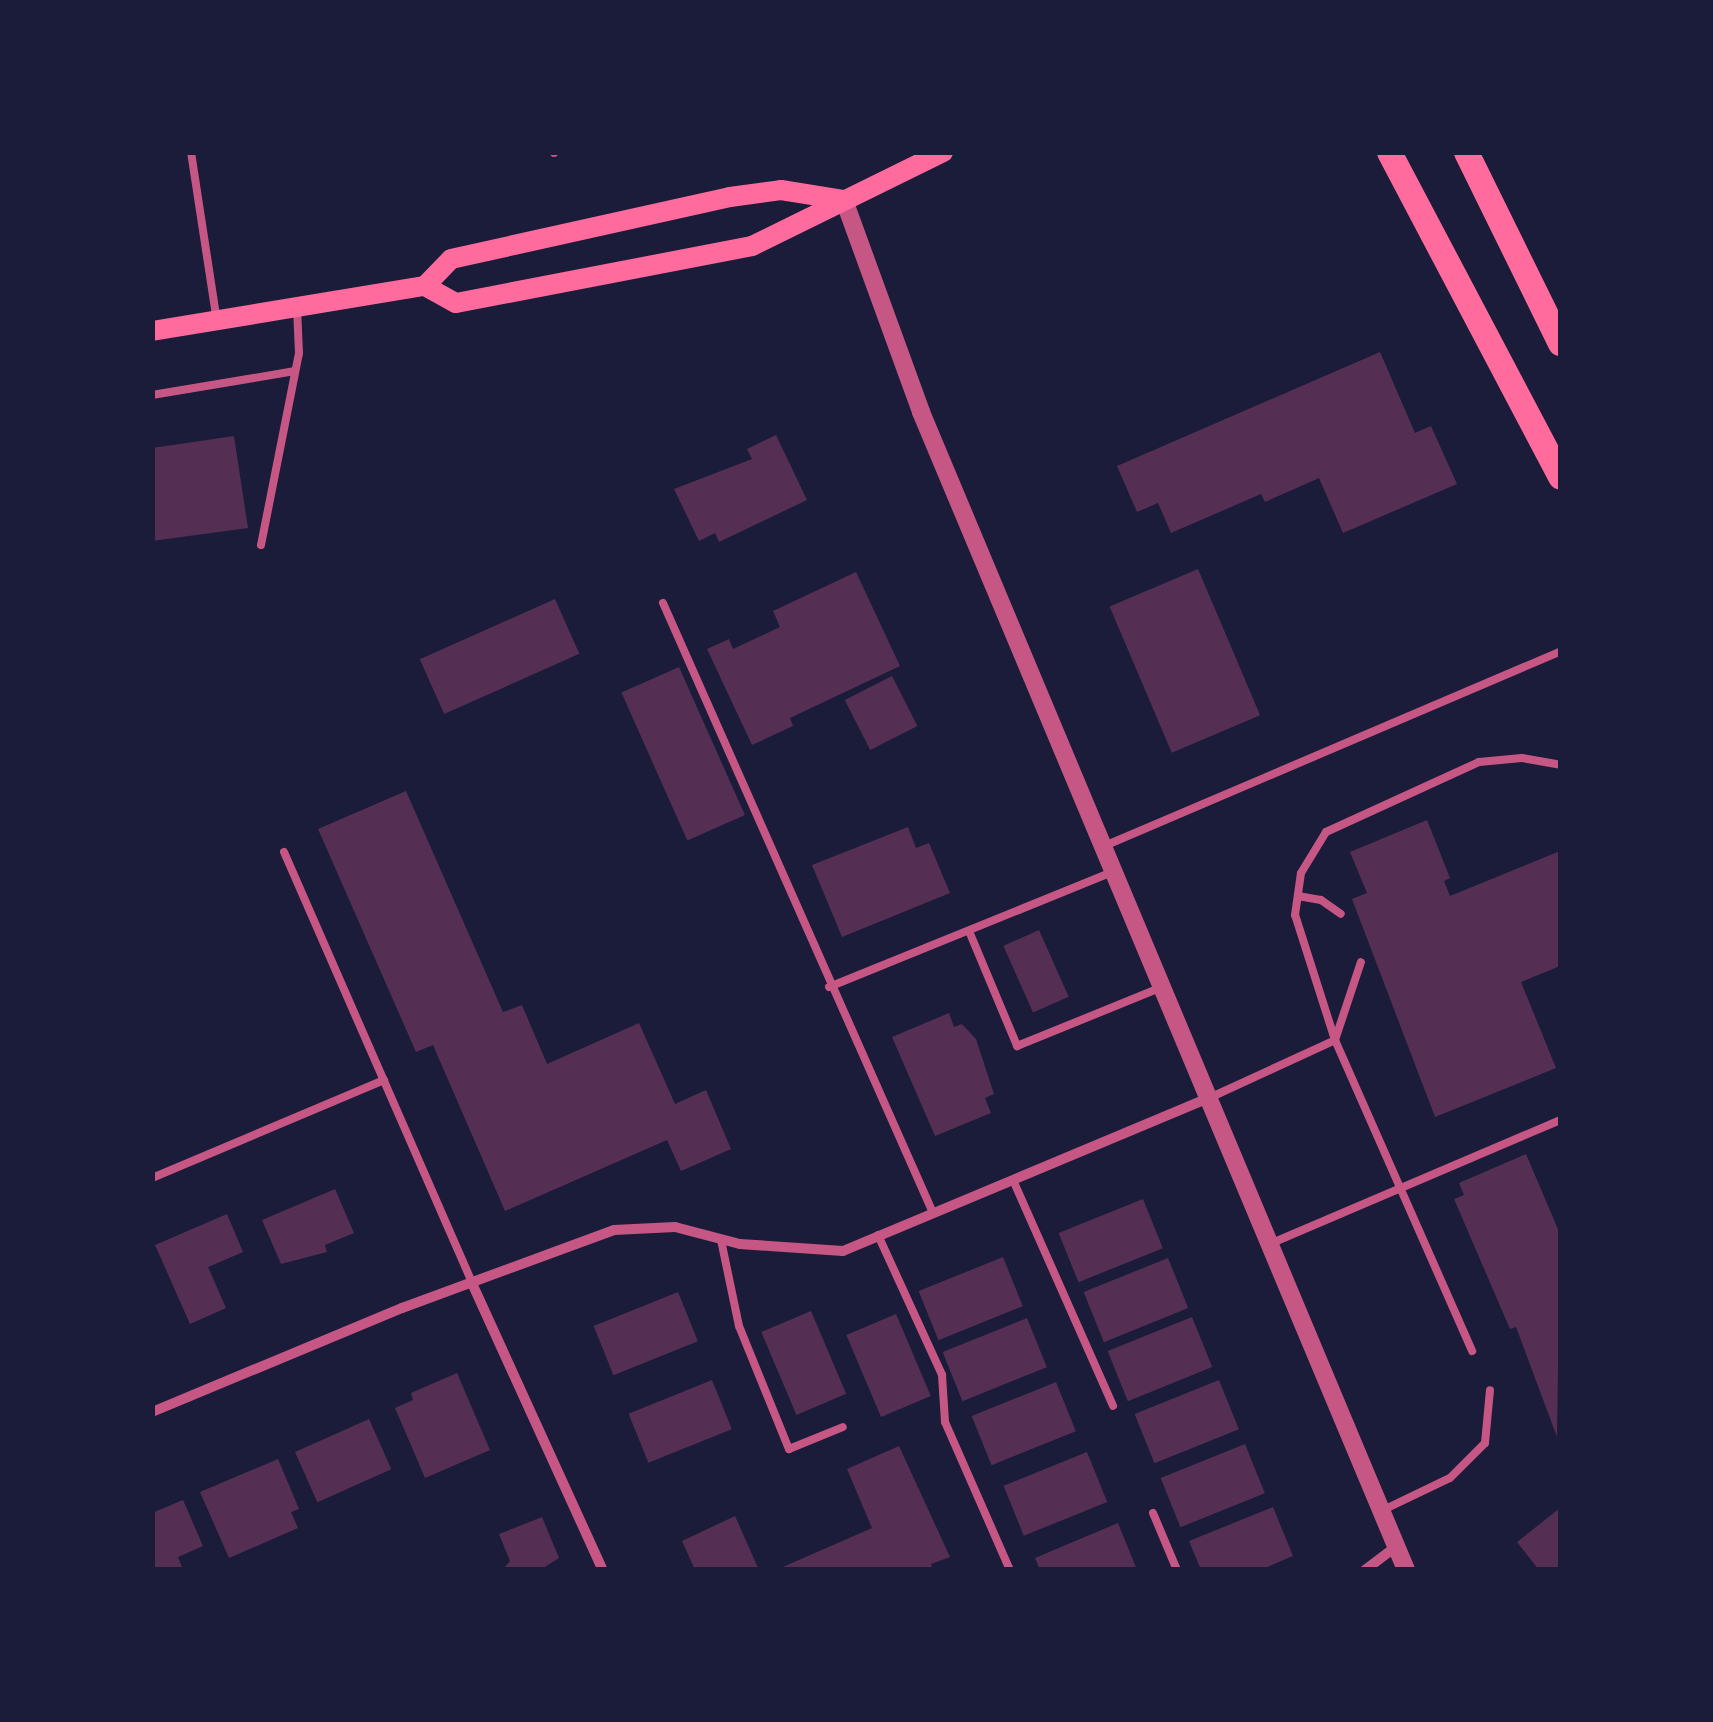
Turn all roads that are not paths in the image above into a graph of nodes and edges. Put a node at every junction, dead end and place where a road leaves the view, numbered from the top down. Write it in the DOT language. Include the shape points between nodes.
graph roads {
  1 [pos="191,152"];
  2 [pos="943,152"];
  3 [pos="1389,152"];
  4 [pos="1466,152"];
  5 [pos="914,159"];
  6 [pos="844,200"];
  7 [pos="425,286"];
  8 [pos="297,308"];
  9 [pos="217,320"];
  10 [pos="152,330"];
  11 [pos="1560,343"];
  12 [pos="295,371"];
  13 [pos="152,395"];
  14 [pos="1560,477"];
  15 [pos="261,546"];
  16 [pos="664,602"];
  17 [pos="1560,652"];
  18 [pos="1560,766"];
  19 [pos="1102,847"];
  20 [pos="284,852"];
  21 [pos="1112,872"];
  22 [pos="1298,896"];
  23 [pos="1340,914"];
  24 [pos="969,930"];
  25 [pos="1361,962"];
  26 [pos="830,987"];
  27 [pos="1160,988"];
  28 [pos="1336,1040"];
  29 [pos="384,1080"];
  30 [pos="1206,1099"];
  31 [pos="1560,1120"];
  32 [pos="152,1178"];
  33 [pos="1014,1180"];
  34 [pos="1398,1189"];
  35 [pos="933,1213"];
  36 [pos="878,1235"];
  37 [pos="721,1240"];
  38 [pos="1268,1244"];
  39 [pos="471,1281"];
  40 [pos="1472,1351"];
  41 [pos="1490,1390"];
  42 [pos="1113,1406"];
  43 [pos="152,1412"];
  44 [pos="843,1427"];
  45 [pos="1381,1510"];
  46 [pos="1152,1513"];
  47 [pos="1396,1547"];
  48 [pos="602,1570"];
  49 [pos="1010,1570"];
  50 [pos="1178,1570"];
  51 [pos="1366,1570"];
  52 [pos="1406,1570"];
  1 -- 9 [label="lane"];
  2 -- 5 [label="main road"];
  3 -- 14 [label="main road"];
  4 -- 11 [label="main road"];
  5 -- 6 [label="main road"];
  6 -- 7 [label="main road" via="781,190 730,198 450,259"];
  6 -- 7 [label="main road" via="792,231 600,279 456,303"];
  6 -- 19 [label="street" via="920,412"];
  7 -- 8 [label="main road"];
  8 -- 9 [label="main road"];
  8 -- 12 [label="lane"];
  9 -- 10 [label="main road"];
  12 -- 13 [label="lane"];
  12 -- 15 [label="lane"];
  16 -- 26 [label="lane"];
  17 -- 19 [label="lane"];
  18 -- 22 [label="lane" via="1522,758 1479,762 1326,832 1301,872"];
  19 -- 21 [label="street"];
  20 -- 29 [label="lane"];
  21 -- 24 [label="lane"];
  21 -- 27 [label="street"];
  22 -- 23 [label="lane" via="1321,900"];
  22 -- 28 [label="lane" via="1303,956"];
  24 -- 26 [label="lane"];
  24 -- 27 [label="lane" via="1018,1046"];
  25 -- 28 [label="lane"];
  26 -- 35 [label="lane"];
  27 -- 30 [label="street"];
  28 -- 30 [label="lane"];
  28 -- 34 [label="lane"];
  29 -- 32 [label="lane"];
  29 -- 39 [label="lane"];
  30 -- 33 [label="street"];
  30 -- 38 [label="street"];
  31 -- 34 [label="lane"];
  33 -- 35 [label="street"];
  33 -- 42 [label="lane"];
  34 -- 38 [label="lane"];
  34 -- 40 [label="lane"];
  35 -- 36 [label="street"];
  36 -- 37 [label="street" via="842,1251"];
  36 -- 49 [label="lane" via="942,1376 945,1422"];
  37 -- 39 [label="street" via="675,1227 614,1230"];
  37 -- 44 [label="lane" via="739,1326 788,1450"];
  38 -- 45 [label="street"];
  39 -- 43 [label="street"];
  39 -- 48 [label="street"];
  41 -- 45 [label="lane" via="1486,1443 1450,1478"];
  45 -- 47 [label="street"];
  46 -- 50 [label="lane"];
  47 -- 51 [label="street"];
  47 -- 52 [label="street"];
}
